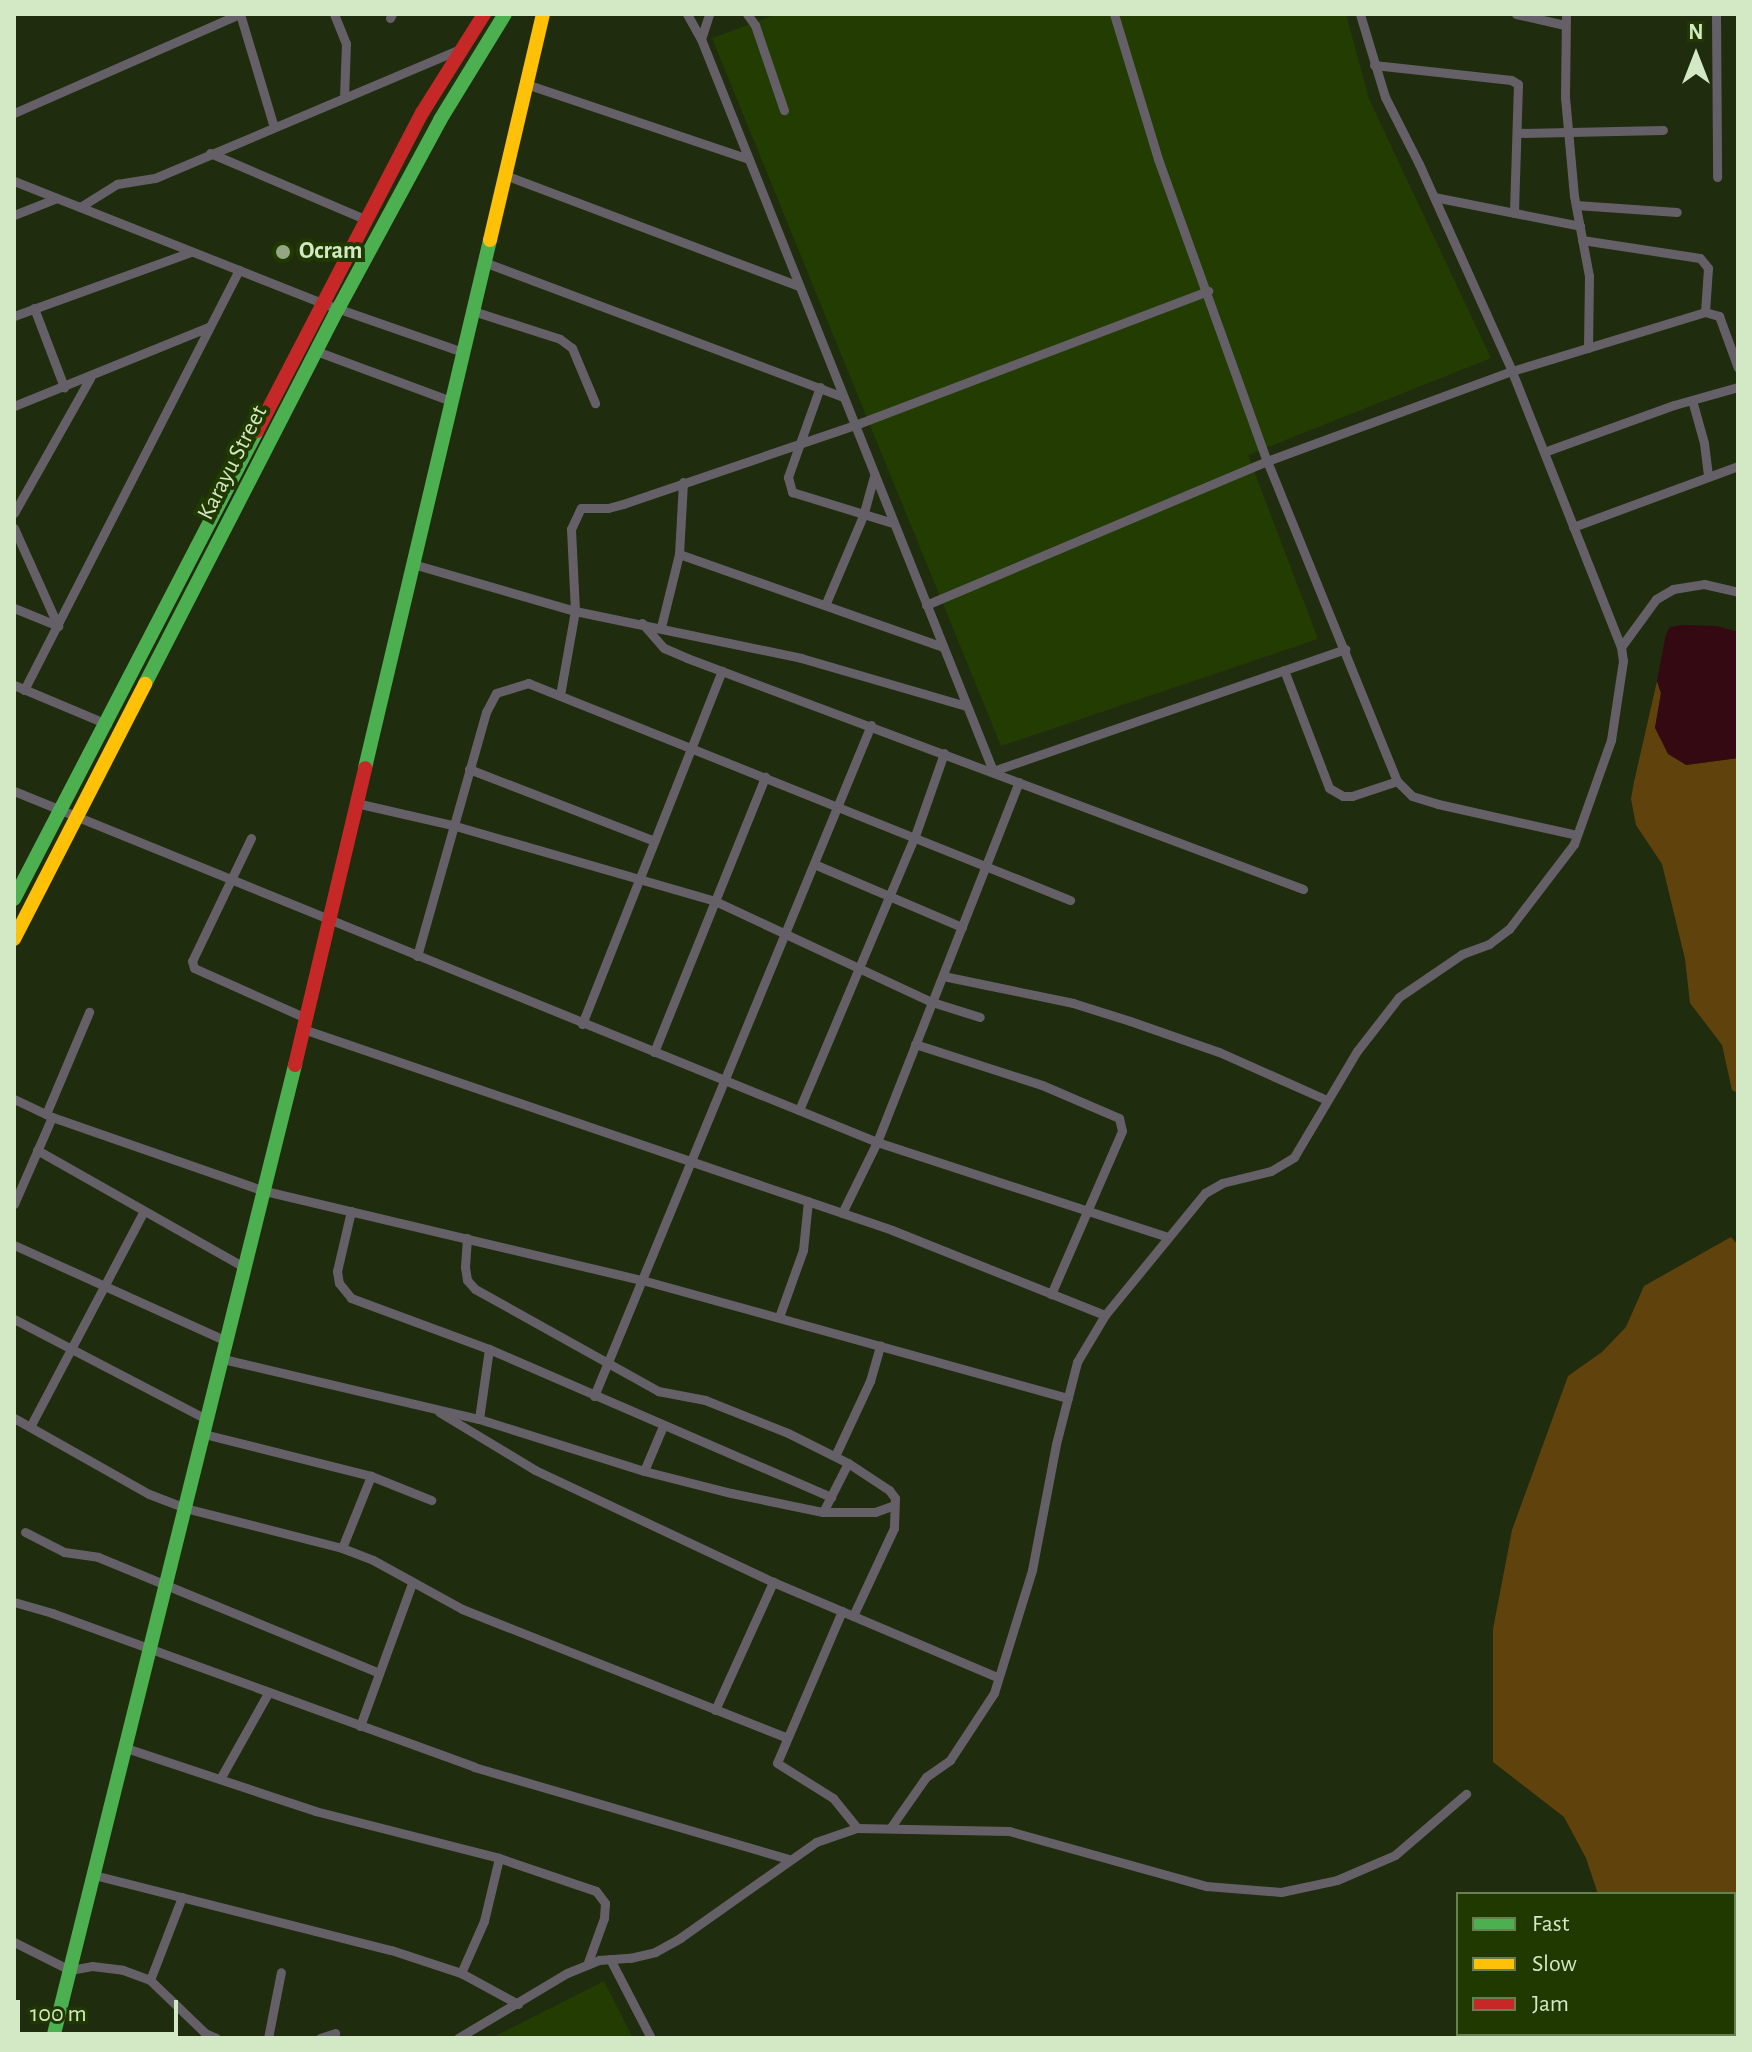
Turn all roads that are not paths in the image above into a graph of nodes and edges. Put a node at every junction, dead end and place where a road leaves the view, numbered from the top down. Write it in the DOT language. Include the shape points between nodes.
graph roads {
  1 [pos="239,14"];
  2 [pos="334,14"];
  3 [pos="484,14"];
  4 [pos="505,14"];
  5 [pos="543,14"];
  6 [pos="687,14"];
  7 [pos="709,14"];
  8 [pos="747,14"];
  9 [pos="1114,14"];
  10 [pos="1360,14"];
  11 [pos="1516,14"];
  12 [pos="1716,14"];
  13 [pos="1566,19"];
  14 [pos="701,39"];
  15 [pos="462,48"];
  16 [pos="1374,65"];
  17 [pos="526,84"];
  18 [pos="344,98"];
  19 [pos="784,110"];
  20 [pos="14,113"];
  21 [pos="274,127"];
  22 [pos="1663,130"];
  23 [pos="1518,133"];
  24 [pos="1568,133"];
  25 [pos="210,153"];
  26 [pos="749,159"];
  27 [pos="505,175"];
  28 [pos="1717,177"];
  29 [pos="14,181"];
  30 [pos="1434,197"];
  31 [pos="57,198"];
  32 [pos="1576,205"];
  33 [pos="80,207"];
  34 [pos="1677,212"];
  35 [pos="1514,213"];
  36 [pos="14,215"];
  37 [pos="367,220"];
  38 [pos="1580,226"];
  39 [pos="1582,240"];
  40 [pos="192,251"];
  41 [pos="484,262"];
  42 [pos="239,270"];
  43 [pos="799,286"];
  44 [pos="1208,291"];
  45 [pos="322,303"];
  46 [pos="34,308"];
  47 [pos="338,309"];
  48 [pos="473,311"];
  49 [pos="1705,312"];
  50 [pos="14,316"];
  51 [pos="209,327"];
  52 [pos="1588,348"];
  53 [pos="316,351"];
  54 [pos="463,352"];
  55 [pos="1738,368"];
  56 [pos="1512,371"];
  57 [pos="90,378"];
  58 [pos="64,387"];
  59 [pos="820,387"];
  60 [pos="1738,387"];
  61 [pos="843,397"];
  62 [pos="1692,400"];
  63 [pos="451,401"];
  64 [pos="595,403"];
  65 [pos="14,406"];
  66 [pos="855,425"];
  67 [pos="801,443"];
  68 [pos="1544,452"];
  69 [pos="1267,461"];
  70 [pos="1738,466"];
  71 [pos="874,475"];
  72 [pos="1708,476"];
  73 [pos="683,482"];
  74 [pos="14,513"];
  75 [pos="863,516"];
  76 [pos="893,523"];
  77 [pos="1573,527"];
  78 [pos="14,528"];
  79 [pos="679,554"];
  80 [pos="413,564"];
  81 [pos="1738,592"];
  82 [pos="826,603"];
  83 [pos="926,605"];
  84 [pos="14,608"];
  85 [pos="575,611"];
  86 [pos="642,623"];
  87 [pos="58,626"];
  88 [pos="661,627"];
  89 [pos="943,647"];
  90 [pos="1621,647"];
  91 [pos="1345,649"];
  92 [pos="1284,670"];
  93 [pos="722,671"];
  94 [pos="14,685"];
  95 [pos="24,690"];
  96 [pos="560,695"];
  97 [pos="966,706"];
  98 [pos="107,724"];
  99 [pos="871,725"];
  100 [pos="692,748"];
  101 [pos="944,753"];
  102 [pos="469,769"];
  103 [pos="993,771"];
  104 [pos="765,777"];
  105 [pos="1397,781"];
  106 [pos="1019,782"];
  107 [pos="14,791"];
  108 [pos="356,803"];
  109 [pos="838,806"];
  110 [pos="60,809"];
  111 [pos="75,816"];
  112 [pos="452,825"];
  113 [pos="1577,835"];
  114 [pos="915,836"];
  115 [pos="251,838"];
  116 [pos="655,841"];
  117 [pos="814,864"];
  118 [pos="986,865"];
  119 [pos="640,879"];
  120 [pos="230,881"];
  121 [pos="18,883"];
  122 [pos="1303,889"];
  123 [pos="889,895"];
  124 [pos="14,899"];
  125 [pos="1070,900"];
  126 [pos="715,901"];
  127 [pos="328,920"];
  128 [pos="962,927"];
  129 [pos="786,933"];
  130 [pos="14,939"];
  131 [pos="417,956"];
  132 [pos="857,969"];
  133 [pos="943,976"];
  134 [pos="932,1002"];
  135 [pos="89,1012"];
  136 [pos="980,1017"];
  137 [pos="304,1023"];
  138 [pos="582,1024"];
  139 [pos="915,1044"];
  140 [pos="654,1052"];
  141 [pos="724,1080"];
  142 [pos="14,1099"];
  143 [pos="1327,1100"];
  144 [pos="799,1110"];
  145 [pos="49,1116"];
  146 [pos="877,1142"];
  147 [pos="37,1150"];
  148 [pos="689,1160"];
  149 [pos="265,1191"];
  150 [pos="808,1201"];
  151 [pos="14,1204"];
  152 [pos="1086,1210"];
  153 [pos="144,1211"];
  154 [pos="351,1211"];
  155 [pos="842,1213"];
  156 [pos="1168,1237"];
  157 [pos="467,1238"];
  158 [pos="14,1245"];
  159 [pos="244,1267"];
  160 [pos="642,1280"];
  161 [pos="104,1285"];
  162 [pos="1051,1294"];
  163 [pos="1105,1315"];
  164 [pos="779,1317"];
  165 [pos="14,1319"];
  166 [pos="227,1341"];
  167 [pos="880,1345"];
  168 [pos="70,1349"];
  169 [pos="489,1349"];
  170 [pos="223,1359"];
  171 [pos="607,1363"];
  172 [pos="594,1396"];
  173 [pos="1068,1398"];
  174 [pos="429,1406"];
  175 [pos="14,1418"];
  176 [pos="479,1419"];
  177 [pos="31,1425"];
  178 [pos="663,1426"];
  179 [pos="206,1427"];
  180 [pos="835,1456"];
  181 [pos="848,1463"];
  182 [pos="644,1471"];
  183 [pos="371,1476"];
  184 [pos="831,1497"];
  185 [pos="431,1500"];
  186 [pos="894,1505"];
  187 [pos="185,1508"];
  188 [pos="823,1512"];
  189 [pos="25,1532"];
  190 [pos="342,1548"];
  191 [pos="773,1582"];
  192 [pos="412,1583"];
  193 [pos="165,1586"];
  194 [pos="14,1602"];
  195 [pos="842,1611"];
  196 [pos="853,1616"];
  197 [pos="150,1651"];
  198 [pos="379,1673"];
  199 [pos="997,1677"];
  200 [pos="268,1693"];
  201 [pos="715,1710"];
  202 [pos="360,1726"];
  203 [pos="785,1737"];
  204 [pos="126,1748"];
  205 [pos="220,1779"];
  206 [pos="1466,1794"];
  207 [pos="891,1827"];
  208 [pos="857,1828"];
  209 [pos="499,1858"];
  210 [pos="789,1859"];
  211 [pos="94,1875"];
  212 [pos="182,1897"];
  213 [pos="14,1942"];
  214 [pos="610,1959"];
  215 [pos="587,1965"];
  216 [pos="70,1970"];
  217 [pos="281,1972"];
  218 [pos="461,1973"];
  219 [pos="150,1980"];
  220 [pos="518,2004"];
  221 [pos="335,2033"];
  222 [pos="53,2038"];
  223 [pos="216,2038"];
  224 [pos="268,2038"];
  225 [pos="320,2038"];
  226 [pos="458,2038"];
  227 [pos="651,2038"];
  1 -- 20 [label="street"];
  1 -- 21 [label="street"];
  2 -- 18 [label="street" via="346,43"];
  3 -- 15 [label="street, Karayu Street"];
  4 -- 47 [label="street, Karayu Street" via="440,120"];
  5 -- 17 [label="street"];
  6 -- 14 [label="street"];
  7 -- 14 [label="street"];
  8 -- 19 [label="street"];
  9 -- 44 [label="street" via="1158,159"];
  10 -- 16 [label="street"];
  11 -- 13 [label="street"];
  12 -- 28 [label="street"];
  13 -- 24 [label="street"];
  14 -- 26 [label="street"];
  15 -- 18 [label="street"];
  15 -- 37 [label="street, Karayu Street"];
  16 -- 23 [label="street" via="1511,80 1520,93"];
  16 -- 30 [label="street"];
  17 -- 26 [label="street"];
  17 -- 27 [label="street"];
  18 -- 21 [label="street"];
  21 -- 25 [label="street"];
  22 -- 24 [label="street"];
  23 -- 24 [label="street"];
  23 -- 35 [label="street"];
  24 -- 32 [label="street"];
  25 -- 33 [label="street" via="155,178 117,184"];
  25 -- 37 [label="street"];
  26 -- 43 [label="street"];
  27 -- 41 [label="street"];
  27 -- 43 [label="street"];
  29 -- 31 [label="street"];
  30 -- 35 [label="street"];
  30 -- 56 [label="street"];
  31 -- 33 [label="street"];
  31 -- 36 [label="street"];
  32 -- 34 [label="street"];
  32 -- 38 [label="street"];
  33 -- 40 [label="street"];
  35 -- 38 [label="street"];
  37 -- 45 [label="street, Karayu Street"];
  38 -- 39 [label="street"];
  39 -- 49 [label="street" via="1700,258 1708,268"];
  39 -- 52 [label="street" via="1591,302"];
  40 -- 42 [label="street"];
  40 -- 46 [label="street"];
  41 -- 48 [label="street"];
  41 -- 59 [label="street"];
  42 -- 45 [label="street"];
  42 -- 51 [label="street"];
  43 -- 61 [label="street"];
  44 -- 66 [label="street"];
  44 -- 69 [label="street"];
  45 -- 47 [label="street"];
  45 -- 98 [label="street, Karayu Street"];
  46 -- 50 [label="street"];
  46 -- 58 [label="street"];
  47 -- 53 [label="street, Karayu Street"];
  47 -- 54 [label="street"];
  48 -- 54 [label="street"];
  48 -- 64 [label="street" via="560,339 572,348"];
  49 -- 52 [label="street"];
  49 -- 55 [label="street" via="1719,316"];
  51 -- 57 [label="street"];
  51 -- 87 [label="street"];
  52 -- 56 [label="street"];
  53 -- 63 [label="street"];
  53 -- 111 [label="street, Karayu Street"];
  54 -- 63 [label="street"];
  56 -- 68 [label="street"];
  56 -- 69 [label="street"];
  57 -- 58 [label="street"];
  57 -- 74 [label="street"];
  58 -- 65 [label="street"];
  59 -- 61 [label="street"];
  59 -- 67 [label="street"];
  60 -- 62 [label="street"];
  61 -- 66 [label="street"];
  62 -- 68 [label="street"];
  62 -- 72 [label="street"];
  63 -- 80 [label="street"];
  66 -- 67 [label="street"];
  66 -- 71 [label="street"];
  67 -- 73 [label="street"];
  67 -- 75 [label="street" via="788,477 792,492"];
  68 -- 77 [label="street"];
  69 -- 83 [label="street"];
  69 -- 91 [label="street"];
  70 -- 72 [label="street"];
  71 -- 75 [label="street"];
  71 -- 76 [label="street"];
  72 -- 77 [label="street"];
  73 -- 79 [label="street"];
  73 -- 85 [label="street" via="608,508 581,508 571,529"];
  75 -- 76 [label="street"];
  75 -- 82 [label="street"];
  76 -- 83 [label="street"];
  77 -- 90 [label="street"];
  78 -- 87 [label="street"];
  79 -- 82 [label="street"];
  79 -- 88 [label="street"];
  80 -- 85 [label="street"];
  80 -- 108 [label="street"];
  81 -- 90 [label="street" via="1704,584 1673,589 1656,599"];
  82 -- 89 [label="street"];
  83 -- 89 [label="street"];
  84 -- 87 [label="street"];
  85 -- 86 [label="street"];
  85 -- 96 [label="street"];
  86 -- 88 [label="street"];
  86 -- 93 [label="street" via="664,648"];
  87 -- 95 [label="street"];
  88 -- 97 [label="street" via="801,658"];
  89 -- 97 [label="street"];
  90 -- 113 [label="street" via="1611,740"];
  91 -- 92 [label="street"];
  91 -- 105 [label="street"];
  92 -- 103 [label="street"];
  92 -- 105 [label="street" via="1329,788 1352,796"];
  93 -- 99 [label="street"];
  93 -- 100 [label="street"];
  94 -- 95 [label="street"];
  95 -- 98 [label="street"];
  96 -- 100 [label="street"];
  96 -- 102 [label="street" via="528,683 496,693"];
  97 -- 103 [label="street"];
  98 -- 110 [label="street, Karayu Street"];
  99 -- 101 [label="street"];
  99 -- 109 [label="street"];
  100 -- 104 [label="street"];
  100 -- 116 [label="street"];
  101 -- 103 [label="street"];
  101 -- 114 [label="street"];
  102 -- 112 [label="street"];
  102 -- 116 [label="street"];
  103 -- 106 [label="street"];
  104 -- 109 [label="street"];
  104 -- 126 [label="street"];
  105 -- 113 [label="street" via="1412,796 1438,804"];
  106 -- 118 [label="street"];
  106 -- 122 [label="street"];
  107 -- 110 [label="street"];
  108 -- 112 [label="street"];
  108 -- 127 [label="street"];
  109 -- 114 [label="street"];
  109 -- 117 [label="street"];
  110 -- 111 [label="street"];
  110 -- 121 [label="street, Karayu Street"];
  111 -- 120 [label="street"];
  111 -- 130 [label="street, Karayu Street"];
  112 -- 119 [label="street"];
  112 -- 131 [label="street"];
  113 -- 143 [label="street" via="1509,929 1399,997"];
  114 -- 118 [label="street"];
  114 -- 123 [label="street"];
  115 -- 120 [label="street"];
  116 -- 119 [label="street"];
  117 -- 123 [label="street"];
  117 -- 129 [label="street"];
  118 -- 125 [label="street"];
  118 -- 128 [label="street"];
  119 -- 126 [label="street"];
  119 -- 138 [label="street"];
  120 -- 127 [label="street"];
  120 -- 137 [label="street" via="192,956 194,968"];
  121 -- 124 [label="street, Karayu Street"];
  123 -- 128 [label="street"];
  123 -- 132 [label="street"];
  126 -- 129 [label="street"];
  126 -- 140 [label="street"];
  127 -- 131 [label="street"];
  127 -- 137 [label="street"];
  128 -- 133 [label="street"];
  129 -- 132 [label="street"];
  129 -- 141 [label="street"];
  131 -- 138 [label="street"];
  132 -- 134 [label="street"];
  132 -- 144 [label="street"];
  133 -- 134 [label="street"];
  133 -- 143 [label="street" via="1073,1003 1130,1021 1219,1052"];
  134 -- 136 [label="street"];
  134 -- 139 [label="street"];
  135 -- 145 [label="street"];
  137 -- 148 [label="street"];
  137 -- 149 [label="street"];
  138 -- 140 [label="street"];
  139 -- 146 [label="street"];
  139 -- 152 [label="street" via="1042,1085 1119,1118 1122,1131"];
  140 -- 141 [label="street"];
  141 -- 144 [label="street"];
  141 -- 148 [label="street"];
  142 -- 145 [label="street"];
  143 -- 156 [label="street" via="1294,1157 1271,1171 1222,1183 1205,1193"];
  144 -- 146 [label="street"];
  145 -- 147 [label="street"];
  145 -- 149 [label="street"];
  146 -- 152 [label="street"];
  146 -- 155 [label="street"];
  147 -- 151 [label="street"];
  147 -- 153 [label="street"];
  148 -- 150 [label="street"];
  148 -- 160 [label="street"];
  149 -- 154 [label="street"];
  149 -- 159 [label="street"];
  150 -- 155 [label="street"];
  150 -- 164 [label="street" via="803,1250"];
  152 -- 156 [label="street"];
  152 -- 162 [label="street"];
  153 -- 159 [label="street"];
  153 -- 161 [label="street"];
  154 -- 157 [label="street"];
  154 -- 169 [label="street" via="337,1271 351,1298"];
  155 -- 162 [label="street"];
  156 -- 163 [label="street"];
  157 -- 160 [label="street"];
  157 -- 171 [label="street" via="467,1280 475,1289"];
  158 -- 161 [label="street"];
  159 -- 166 [label="street"];
  160 -- 164 [label="street"];
  160 -- 171 [label="street"];
  161 -- 166 [label="street"];
  161 -- 168 [label="street"];
  162 -- 163 [label="street"];
  163 -- 173 [label="street" via="1077,1362"];
  164 -- 167 [label="street"];
  165 -- 168 [label="street"];
  166 -- 170 [label="street"];
  167 -- 173 [label="street"];
  167 -- 180 [label="street" via="870,1381"];
  168 -- 177 [label="street"];
  168 -- 179 [label="street"];
  169 -- 172 [label="street"];
  169 -- 176 [label="street"];
  170 -- 174 [label="street"];
  170 -- 179 [label="street"];
  171 -- 172 [label="street"];
  171 -- 180 [label="street" via="658,1391 717,1405"];
  172 -- 178 [label="street"];
  173 -- 199 [label="street" via="1032,1570"];
  174 -- 176 [label="street"];
  174 -- 191 [label="street" via="535,1470"];
  175 -- 177 [label="street"];
  176 -- 182 [label="street"];
  177 -- 187 [label="street" via="101,1470"];
  178 -- 182 [label="street"];
  178 -- 184 [label="street"];
  179 -- 183 [label="street"];
  179 -- 187 [label="street"];
  180 -- 181 [label="street"];
  181 -- 184 [label="street"];
  181 -- 186 [label="street" via="889,1490"];
  182 -- 188 [label="street"];
  183 -- 185 [label="street"];
  183 -- 190 [label="street"];
  184 -- 188 [label="street"];
  186 -- 188 [label="street" via="875,1512"];
  186 -- 196 [label="street" via="894,1528 885,1554"];
  187 -- 190 [label="street"];
  187 -- 193 [label="street"];
  189 -- 193 [label="street" via="64,1552 98,1557"];
  190 -- 192 [label="street"];
  191 -- 195 [label="street"];
  191 -- 201 [label="street"];
  192 -- 198 [label="street"];
  192 -- 201 [label="street" via="462,1609"];
  193 -- 197 [label="street"];
  193 -- 198 [label="street"];
  194 -- 197 [label="street"];
  195 -- 196 [label="street"];
  195 -- 203 [label="street"];
  196 -- 199 [label="street"];
  197 -- 200 [label="street"];
  197 -- 204 [label="street"];
  198 -- 202 [label="street"];
  199 -- 207 [label="street" via="994,1693 965,1739 950,1760 926,1777"];
  200 -- 202 [label="street"];
  200 -- 205 [label="street"];
  201 -- 203 [label="street"];
  202 -- 210 [label="street" via="474,1767"];
  203 -- 208 [label="street" via="777,1763 833,1798"];
  204 -- 205 [label="street"];
  204 -- 211 [label="street"];
  205 -- 209 [label="street" via="315,1811"];
  206 -- 207 [label="street" via="1395,1855 1337,1880 1281,1892 1206,1886 1009,1831"];
  207 -- 208 [label="street"];
  208 -- 210 [label="street" via="816,1842"];
  209 -- 215 [label="street" via="596,1891 605,1903 604,1918"];
  209 -- 218 [label="street" via="484,1921"];
  210 -- 214 [label="street" via="655,1952"];
  211 -- 212 [label="street"];
  211 -- 216 [label="street"];
  212 -- 218 [label="street"];
  212 -- 219 [label="street"];
  213 -- 216 [label="street"];
  214 -- 215 [label="street"];
  214 -- 227 [label="street"];
  215 -- 220 [label="street"];
  216 -- 219 [label="street" via="92,1966"];
  216 -- 222 [label="street"];
  217 -- 224 [label="street"];
  218 -- 220 [label="street"];
  219 -- 223 [label="street"];
  220 -- 226 [label="street"];
  221 -- 225 [label="street"];
}
